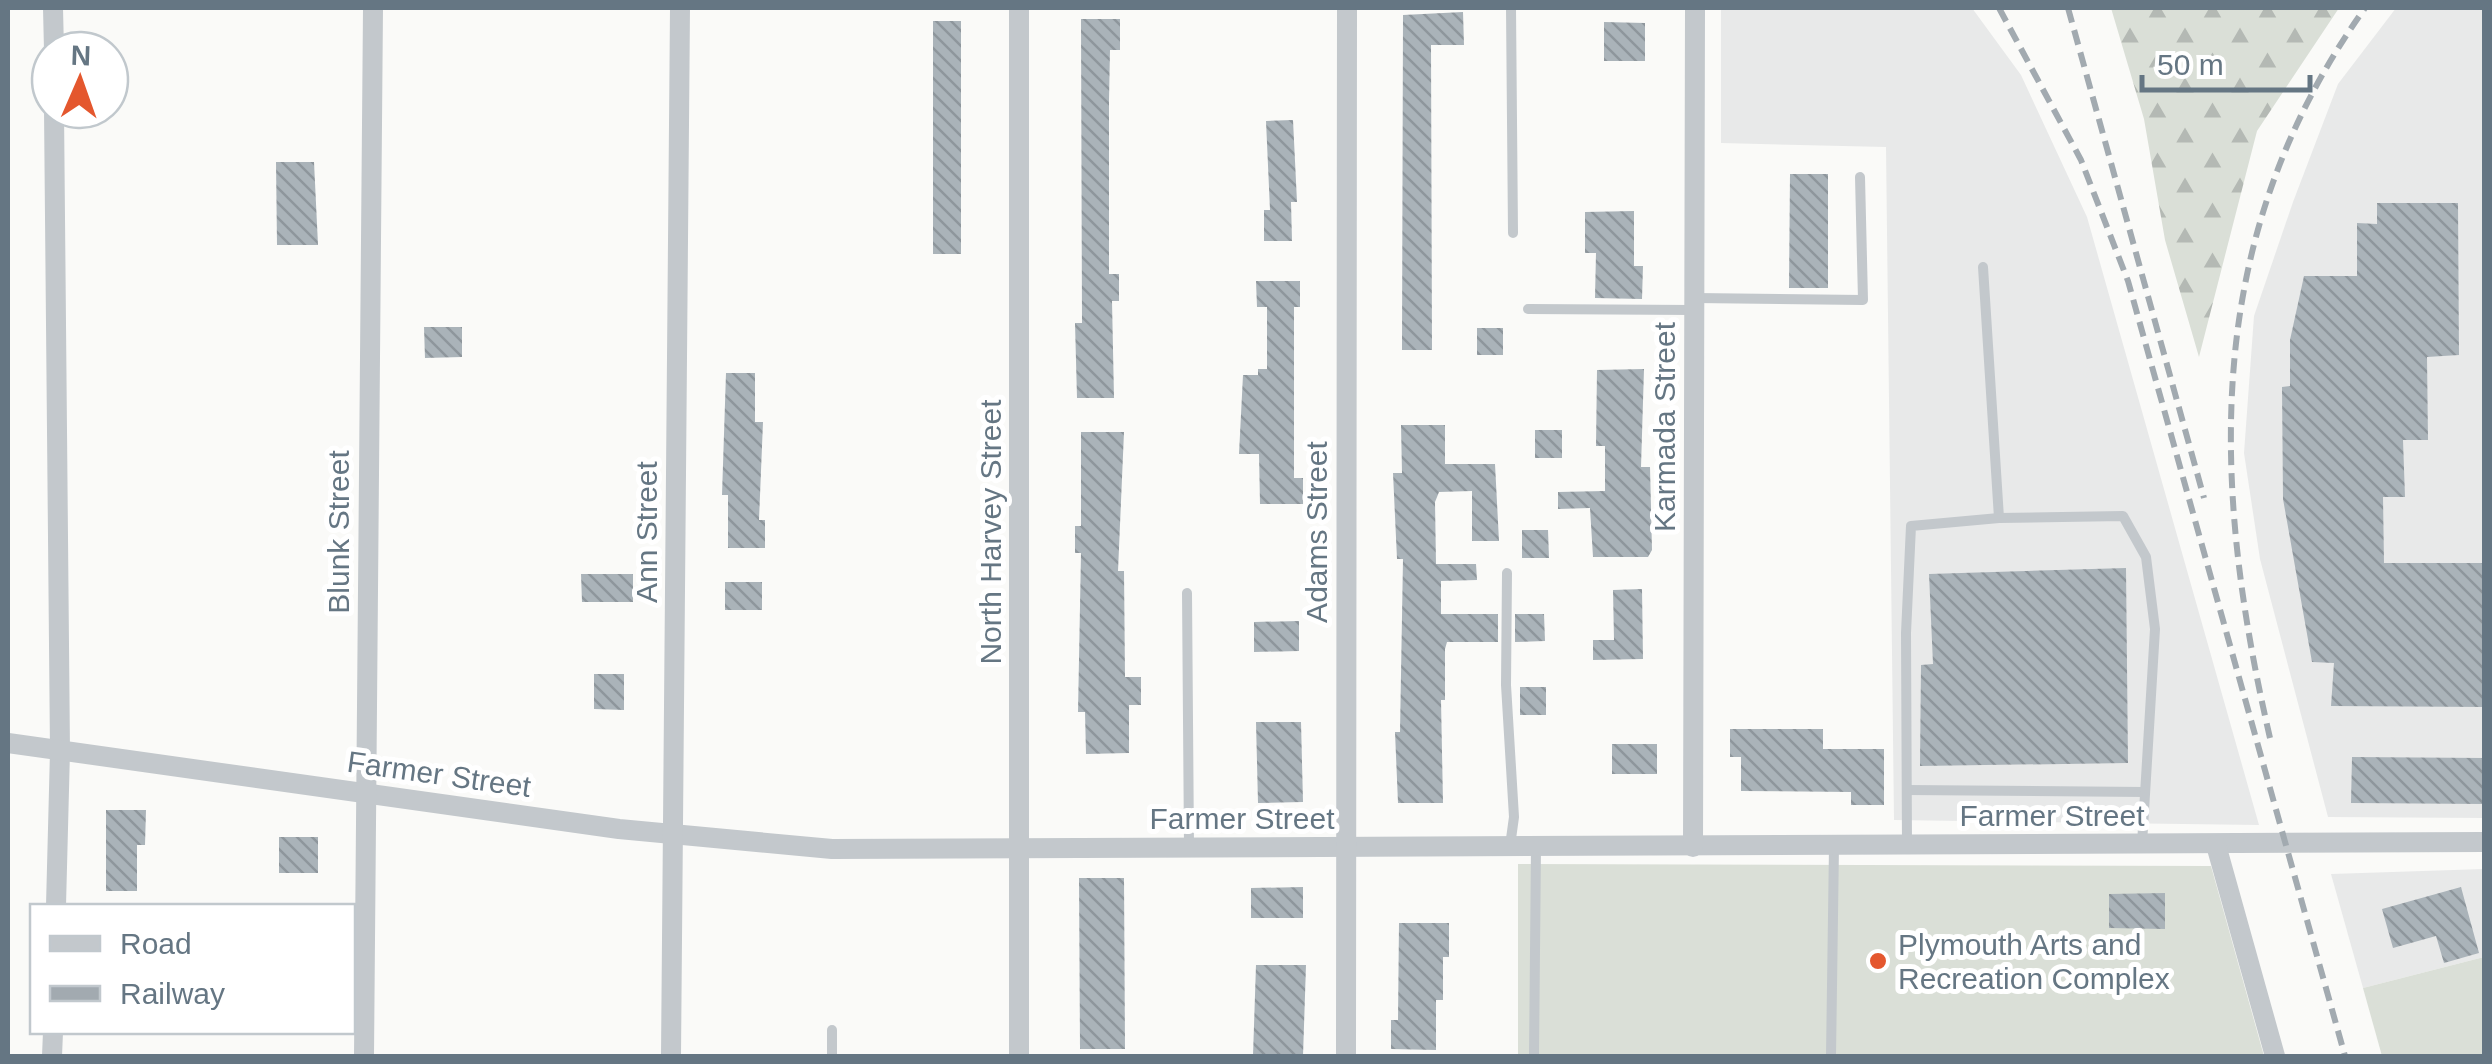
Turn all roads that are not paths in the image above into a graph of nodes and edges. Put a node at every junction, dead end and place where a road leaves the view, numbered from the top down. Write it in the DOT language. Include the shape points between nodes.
graph roads {
  1 [pos="372,8"];
  2 [pos="680,8"];
  3 [pos="1019,8"];
  4 [pos="1347,8"];
  5 [pos="1512,8"];
  6 [pos="1695,8"];
  7 [pos="54,130"];
  8 [pos="1860,177"];
  9 [pos="1513,232"];
  10 [pos="1983,267"];
  11 [pos="1694,304"];
  12 [pos="1528,309"];
  13 [pos="1998,518"];
  14 [pos="1507,573"];
  15 [pos="1187,593"];
  16 [pos="8,743"];
  17 [pos="60,751"];
  18 [pos="1907,790"];
  19 [pos="2145,792"];
  20 [pos="366,794"];
  21 [pos="674,836"];
  22 [pos="2484,842"];
  23 [pos="2216,844"];
  24 [pos="2142,845"];
  25 [pos="1834,846"];
  26 [pos="1908,846"];
  27 [pos="1510,847"];
  28 [pos="1536,847"];
  29 [pos="1693,847"];
  30 [pos="1020,848"];
  31 [pos="1189,848"];
  32 [pos="1346,848"];
  33 [pos="56,904"];
  34 [pos="832,1030"];
  35 [pos="364,1056"];
  36 [pos="672,1056"];
  37 [pos="832,1056"];
  38 [pos="1019,1056"];
  39 [pos="1346,1056"];
  40 [pos="1534,1056"];
  41 [pos="1831,1056"];
  42 [pos="2275,1056"];
  1 -- 20 [label="street, Blunk Street"];
  2 -- 21 [label="street, Ann Street"];
  3 -- 30 [label="street, North Harvey Street"];
  4 -- 32 [label="street, Adams Street"];
  5 -- 9 [label="lane"];
  6 -- 11 [label="street, Karmada Street"];
  7 -- 17 [label="street"];
  8 -- 11 [label="lane" via="1863,300"];
  10 -- 13 [label="lane"];
  11 -- 12 [label="lane"];
  11 -- 29 [label="street, Karmada Street"];
  13 -- 18 [label="lane" via="1911,526"];
  13 -- 19 [label="lane" via="2123,516 2146,557 2155,629"];
  14 -- 27 [label="lane"];
  15 -- 31 [label="lane"];
  16 -- 17 [label="street, Farmer Street"];
  17 -- 20 [label="street, Farmer Street"];
  17 -- 33 [label="street"];
  18 -- 19 [label="lane"];
  18 -- 26 [label="lane"];
  19 -- 24 [label="lane"];
  20 -- 21 [label="street, Farmer Street"];
  20 -- 35 [label="street, Blunk Street"];
  21 -- 30 [label="street, Farmer Street" via="865,850"];
  21 -- 36 [label="street, Ann Street"];
  22 -- 23 [label="street, Farmer Street"];
  23 -- 24 [label="street, Farmer Street"];
  23 -- 42 [label="street"];
  24 -- 26 [label="street, Farmer Street"];
  25 -- 26 [label="street, Farmer Street"];
  25 -- 29 [label="street, Farmer Street"];
  25 -- 41 [label="lane"];
  27 -- 28 [label="street, Farmer Street"];
  27 -- 32 [label="street, Farmer Street"];
  28 -- 29 [label="street, Farmer Street"];
  28 -- 40 [label="lane"];
  30 -- 31 [label="street, Farmer Street"];
  30 -- 38 [label="street, North Harvey Street"];
  31 -- 32 [label="street, Farmer Street"];
  32 -- 39 [label="street, Adams Street"];
  34 -- 37 [label="lane"];
}
